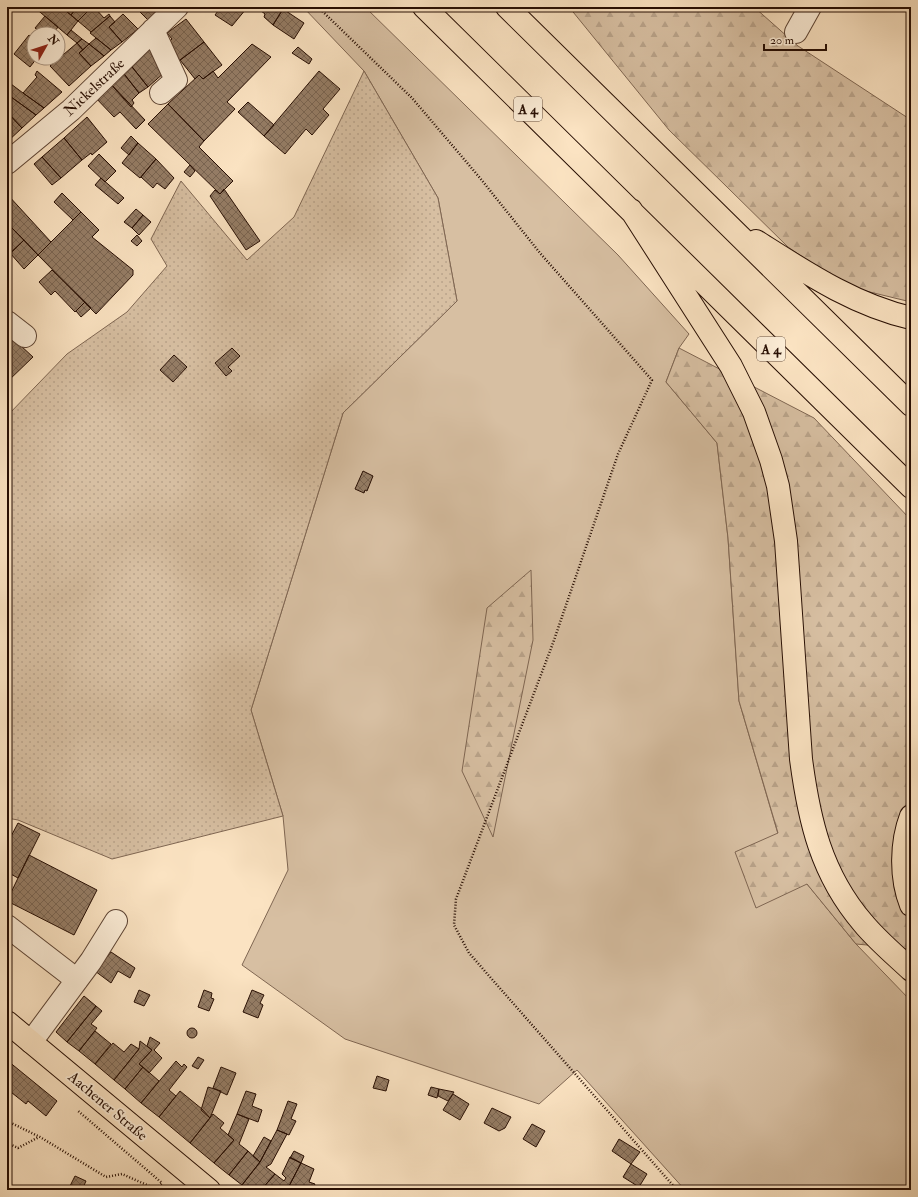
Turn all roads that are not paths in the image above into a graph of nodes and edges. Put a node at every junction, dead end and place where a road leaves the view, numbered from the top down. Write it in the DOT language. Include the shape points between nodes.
graph roads {
  1 [pos="177,7"];
  2 [pos="424,7"];
  3 [pos="507,7"];
  4 [pos="810,7"];
  5 [pos="153,30"];
  6 [pos="796,32"];
  7 [pos="161,93"];
  8 [pos="7,163"];
  9 [pos="631,210"];
  10 [pos="720,217"];
  11 [pos="911,318"];
  12 [pos="7,322"];
  13 [pos="25,336"];
  14 [pos="911,405"];
  15 [pos="911,487"];
  16 [pos="911,816"];
  17 [pos="911,904"];
  18 [pos="116,921"];
  19 [pos="7,926"];
  20 [pos="911,970"];
  21 [pos="77,980"];
  22 [pos="7,1022"];
  23 [pos="31,1042"];
  24 [pos="209,1190"];
  1 -- 5 [label="street, Nickelstraße"];
  2 -- 9 [label="main road, A 4"];
  3 -- 10 [label="main road"];
  4 -- 6 [label="street"];
  5 -- 7 [label="street" via="176,80"];
  5 -- 8 [label="street, Nickelstraße" via="71,110"];
  9 -- 15 [label="main road, A 4"];
  9 -- 20 [label="main road" via="721,348 764,435 784,519 801,759 808,806 816,836 830,873 850,907"];
  10 -- 11 [label="main road" via="845,294 872,306"];
  10 -- 14 [label="main road"];
  12 -- 13 [label="street"];
  16 -- 17 [label="main road" via="904,844 904,867"];
  18 -- 21 [label="street"];
  19 -- 21 [label="street"];
  21 -- 23 [label="street"];
  22 -- 23 [label="main road, Aachener Straße"];
  23 -- 24 [label="main road, Aachener Straße"];
}
